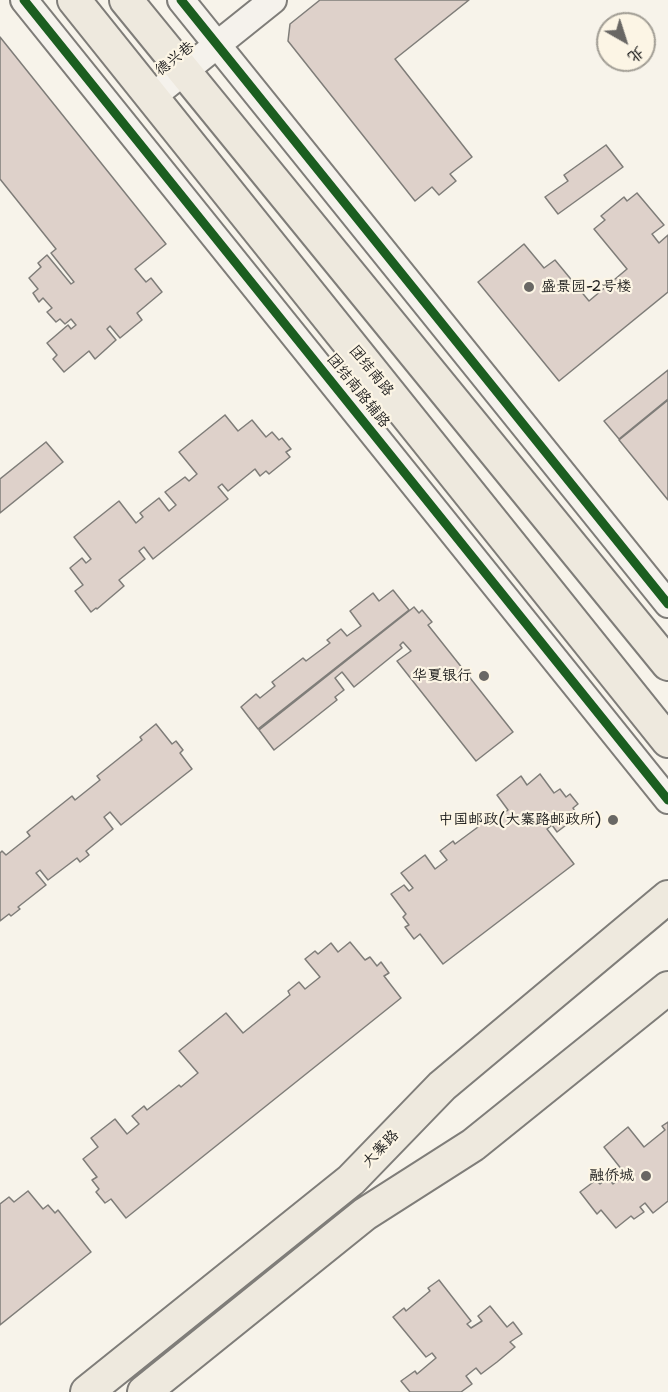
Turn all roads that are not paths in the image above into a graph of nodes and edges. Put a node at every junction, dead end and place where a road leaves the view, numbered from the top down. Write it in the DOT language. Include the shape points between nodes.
graph roads {
  1 [pos="24,0"];
  2 [pos="74,0"];
  3 [pos="126,0"];
  4 [pos="181,0"];
  5 [pos="273,0"];
  6 [pos="218,45"];
  7 [pos="184,72"];
  8 [pos="152,97"];
  9 [pos="668,604"];
  10 [pos="668,664"];
  11 [pos="668,741"];
  12 [pos="668,800"];
  13 [pos="668,897"];
  14 [pos="668,988"];
  15 [pos="87,1392"];
  16 [pos="144,1392"];
  1 -- 12 [label="street, 团结南路辅路"];
  2 -- 8 [label="main road, 团结南路"];
  3 -- 7 [label="main road"];
  4 -- 6 [label="street"];
  5 -- 6 [label="street, 德兴巷"];
  6 -- 7 [label="street, 德兴巷"];
  6 -- 9 [label="street"];
  7 -- 8 [label="street, 德兴巷"];
  7 -- 10 [label="main road"];
  8 -- 11 [label="main road, 团结南路"];
  13 -- 15 [label="main road, 大寨路" via="442,1086 351,1180"];
  14 -- 16 [label="main road" via="473,1145 365,1214"];
}
